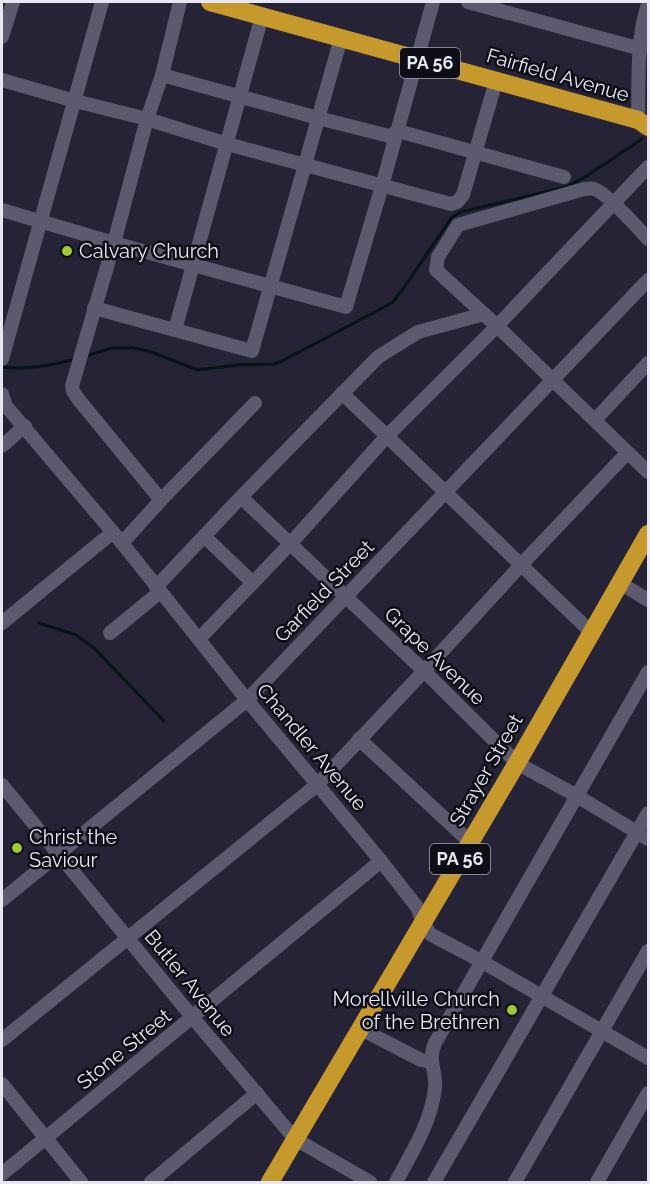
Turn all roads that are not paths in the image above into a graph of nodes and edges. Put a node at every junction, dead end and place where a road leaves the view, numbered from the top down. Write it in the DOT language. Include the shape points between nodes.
graph roads {
  1 [pos="13,2"];
  2 [pos="102,2"];
  3 [pos="180,2"];
  4 [pos="210,2"];
  5 [pos="433,2"];
  6 [pos="468,2"];
  7 [pos="648,5"];
  8 [pos="5,15"];
  9 [pos="262,16"];
  10 [pos="2,37"];
  11 [pos="341,38"];
  12 [pos="641,49"];
  13 [pos="418,59"];
  14 [pos="162,75"];
  15 [pos="2,80"];
  16 [pos="496,81"];
  17 [pos="240,97"];
  18 [pos="75,101"];
  19 [pos="318,118"];
  20 [pos="147,119"];
  21 [pos="643,124"];
  22 [pos="398,130"];
  23 [pos="226,144"];
  24 [pos="475,151"];
  25 [pos="305,164"];
  26 [pos="648,167"];
  27 [pos="564,177"];
  28 [pos="382,186"];
  29 [pos="614,204"];
  30 [pos="2,210"];
  31 [pos="41,221"];
  32 [pos="648,239"];
  33 [pos="114,243"];
  34 [pos="193,265"];
  35 [pos="648,280"];
  36 [pos="271,287"];
  37 [pos="94,308"];
  38 [pos="484,314"];
  39 [pos="497,326"];
  40 [pos="175,330"];
  41 [pos="2,359"];
  42 [pos="648,363"];
  43 [pos="552,380"];
  44 [pos="342,393"];
  45 [pos="2,394"];
  46 [pos="255,403"];
  47 [pos="595,420"];
  48 [pos="25,426"];
  49 [pos="387,436"];
  50 [pos="2,446"];
  51 [pos="627,453"];
  52 [pos="648,472"];
  53 [pos="446,492"];
  54 [pos="241,497"];
  55 [pos="161,500"];
  56 [pos="648,534"];
  57 [pos="204,536"];
  58 [pos="117,538"];
  59 [pos="290,544"];
  60 [pos="521,565"];
  61 [pos="253,583"];
  62 [pos="620,583"];
  63 [pos="158,590"];
  64 [pos="345,597"];
  65 [pos="648,600"];
  66 [pos="4,616"];
  67 [pos="110,633"];
  68 [pos="592,633"];
  69 [pos="199,639"];
  70 [pos="424,671"];
  71 [pos="648,672"];
  72 [pos="247,700"];
  73 [pos="359,739"];
  74 [pos="516,763"];
  75 [pos="2,784"];
  76 [pos="318,784"];
  77 [pos="577,796"];
  78 [pos="648,813"];
  79 [pos="643,836"];
  80 [pos="470,842"];
  81 [pos="58,853"];
  82 [pos="381,861"];
  83 [pos="2,900"];
  84 [pos="423,922"];
  85 [pos="128,937"];
  86 [pos="648,951"];
  87 [pos="481,962"];
  88 [pos="542,997"];
  89 [pos="193,1017"];
  90 [pos="360,1028"];
  91 [pos="602,1032"];
  92 [pos="2,1040"];
  93 [pos="648,1058"];
  94 [pos="431,1062"];
  95 [pos="2,1084"];
  96 [pos="257,1093"];
  97 [pos="648,1093"];
  98 [pos="45,1138"];
  99 [pos="295,1139"];
  100 [pos="2,1174"];
  101 [pos="441,1180"];
  102 [pos="81,1182"];
  103 [pos="152,1182"];
  104 [pos="270,1182"];
  105 [pos="370,1182"];
  106 [pos="396,1182"];
  107 [pos="515,1182"];
  108 [pos="597,1182"];
  1 -- 8 [label="street"];
  2 -- 18 [label="street"];
  3 -- 14 [label="street"];
  4 -- 9 [label="highway, Fairfield Avenue / PA 56"];
  5 -- 13 [label="street"];
  6 -- 12 [label="street"];
  7 -- 12 [label="street"];
  8 -- 10 [label="street"];
  9 -- 11 [label="highway, Fairfield Avenue / PA 56"];
  9 -- 17 [label="street"];
  11 -- 13 [label="highway, Fairfield Avenue / PA 56"];
  11 -- 19 [label="street"];
  12 -- 21 [label="street"];
  13 -- 16 [label="highway, Fairfield Avenue / PA 56"];
  13 -- 22 [label="street"];
  14 -- 17 [label="street"];
  14 -- 20 [label="street"];
  15 -- 18 [label="street"];
  16 -- 21 [label="highway, Fairfield Avenue / PA 56"];
  16 -- 24 [label="street"];
  17 -- 19 [label="street"];
  17 -- 23 [label="street"];
  18 -- 20 [label="street"];
  18 -- 31 [label="street"];
  19 -- 22 [label="street" via="390,136"];
  19 -- 25 [label="street"];
  20 -- 23 [label="street"];
  20 -- 33 [label="street"];
  22 -- 24 [label="street"];
  22 -- 28 [label="street"];
  23 -- 25 [label="street"];
  23 -- 34 [label="street"];
  24 -- 27 [label="street"];
  24 -- 28 [label="street" via="463,195 457,202 451,204"];
  25 -- 28 [label="street"];
  25 -- 36 [label="street"];
  26 -- 29 [label="street"];
  28 -- 36 [label="street" via="346,307"];
  29 -- 32 [label="street"];
  29 -- 38 [label="street" via="600,191 584,189 458,225 438,257 436,270"];
  29 -- 39 [label="street"];
  30 -- 31 [label="street"];
  31 -- 33 [label="street"];
  31 -- 41 [label="street"];
  33 -- 34 [label="street"];
  33 -- 37 [label="street"];
  34 -- 36 [label="street"];
  34 -- 40 [label="street"];
  35 -- 43 [label="street, Garfield Street"];
  36 -- 40 [label="street" via="252,351"];
  37 -- 40 [label="street"];
  37 -- 55 [label="street" via="73,391"];
  38 -- 39 [label="street"];
  38 -- 44 [label="street" via="418,332 378,357"];
  39 -- 43 [label="street"];
  39 -- 49 [label="street"];
  42 -- 47 [label="street"];
  43 -- 47 [label="street"];
  43 -- 53 [label="street, Garfield Street"];
  44 -- 49 [label="street"];
  44 -- 54 [label="street"];
  45 -- 48 [label="street, Chandler Avenue" via="6,406"];
  46 -- 55 [label="street"];
  47 -- 51 [label="street"];
  48 -- 50 [label="street"];
  48 -- 58 [label="street, Chandler Avenue"];
  49 -- 53 [label="street"];
  49 -- 59 [label="street"];
  51 -- 52 [label="street"];
  51 -- 60 [label="street"];
  53 -- 60 [label="street"];
  53 -- 64 [label="street, Garfield Street"];
  54 -- 57 [label="street"];
  54 -- 59 [label="street, Grape Avenue"];
  55 -- 58 [label="street"];
  56 -- 62 [label="highway, Strayer Street / PA 56"];
  57 -- 61 [label="street"];
  57 -- 63 [label="street"];
  58 -- 63 [label="street, Chandler Avenue"];
  58 -- 66 [label="street"];
  59 -- 61 [label="street"];
  59 -- 64 [label="street, Grape Avenue"];
  60 -- 68 [label="street"];
  60 -- 70 [label="street"];
  61 -- 69 [label="street"];
  62 -- 65 [label="street"];
  62 -- 68 [label="highway, Strayer Street / PA 56"];
  63 -- 67 [label="street"];
  63 -- 69 [label="street, Chandler Avenue"];
  64 -- 70 [label="street, Grape Avenue"];
  64 -- 72 [label="street, Garfield Street"];
  68 -- 74 [label="highway, Strayer Street / PA 56"];
  69 -- 72 [label="street, Chandler Avenue"];
  70 -- 73 [label="street"];
  70 -- 74 [label="street, Grape Avenue"];
  71 -- 77 [label="street"];
  72 -- 76 [label="street, Chandler Avenue"];
  72 -- 81 [label="street, Garfield Street"];
  73 -- 76 [label="street"];
  73 -- 80 [label="street"];
  74 -- 77 [label="street, Grape Avenue"];
  74 -- 80 [label="highway, Strayer Street / PA 56"];
  75 -- 81 [label="street, Butler Avenue"];
  76 -- 82 [label="street, Chandler Avenue"];
  76 -- 85 [label="street"];
  77 -- 79 [label="street, Grape Avenue"];
  77 -- 87 [label="street"];
  78 -- 79 [label="street"];
  79 -- 88 [label="street"];
  80 -- 84 [label="highway, Strayer Street / PA 56"];
  81 -- 83 [label="street, Garfield Street"];
  81 -- 85 [label="street, Butler Avenue"];
  82 -- 84 [label="street, Chandler Avenue" via="417,907"];
  82 -- 89 [label="street, Stone Street"];
  84 -- 87 [label="street, Chandler Avenue" via="430,934"];
  84 -- 90 [label="highway, Strayer Street / PA 56"];
  85 -- 89 [label="street, Butler Avenue"];
  85 -- 92 [label="street"];
  86 -- 91 [label="street"];
  87 -- 88 [label="street, Chandler Avenue"];
  87 -- 94 [label="street" via="435,1043"];
  88 -- 91 [label="street, Chandler Avenue"];
  88 -- 101 [label="street"];
  89 -- 96 [label="street, Butler Avenue"];
  89 -- 98 [label="street, Stone Street"];
  90 -- 94 [label="street"];
  90 -- 99 [label="highway, Strayer Street / PA 56"];
  91 -- 93 [label="street, Chandler Avenue"];
  91 -- 107 [label="street"];
  94 -- 106 [label="street" via="435,1085 431,1112"];
  95 -- 98 [label="street"];
  96 -- 99 [label="street, Butler Avenue"];
  96 -- 103 [label="street"];
  97 -- 108 [label="street"];
  98 -- 100 [label="street, Stone Street"];
  98 -- 102 [label="street"];
  99 -- 104 [label="highway, Strayer Street / PA 56"];
  99 -- 105 [label="street, Butler Avenue"];
}
